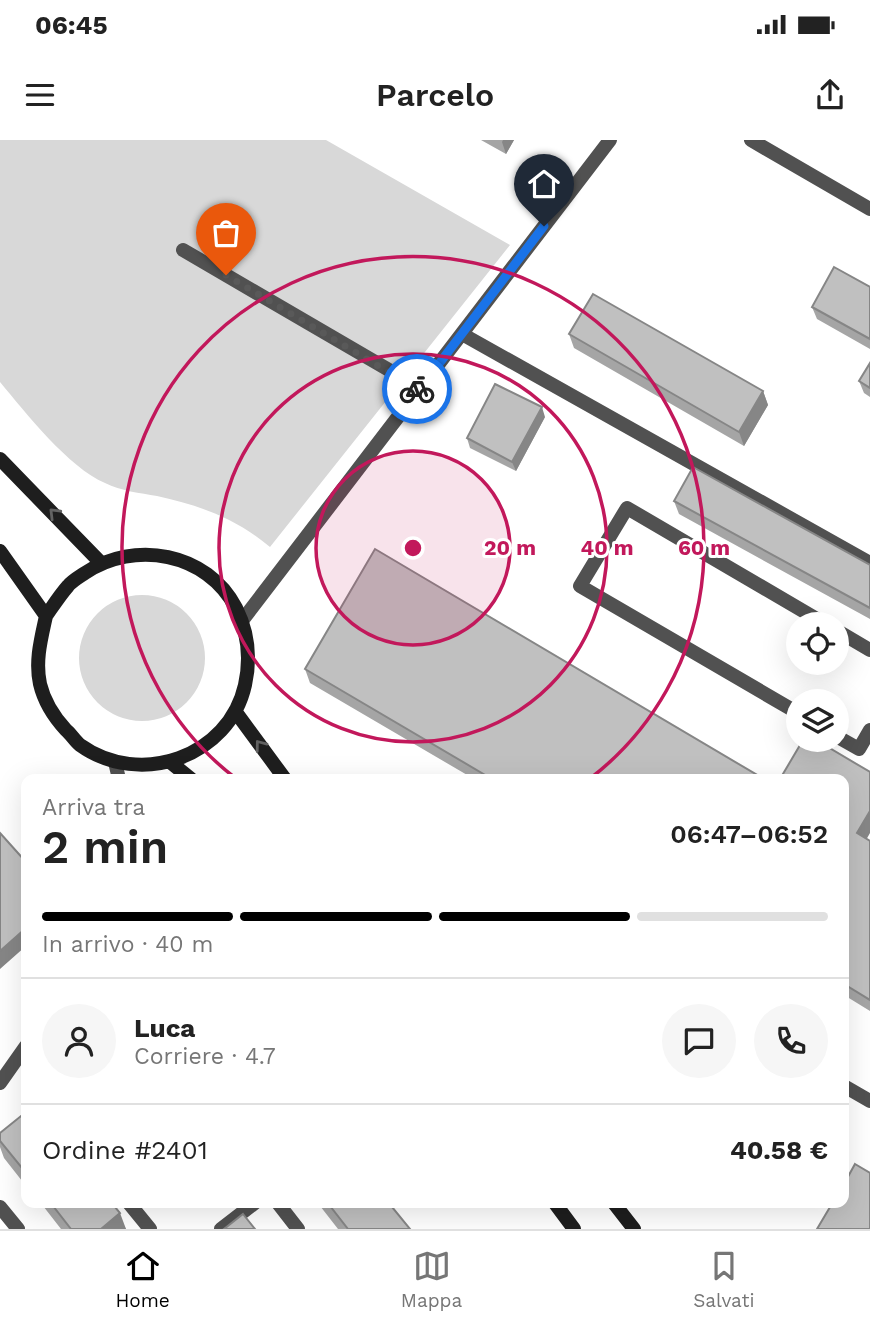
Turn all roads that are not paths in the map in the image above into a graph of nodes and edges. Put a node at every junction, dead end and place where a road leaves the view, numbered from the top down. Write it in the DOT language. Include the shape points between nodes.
graph roads {
  1 [pos="610,140"];
  2 [pos="751,140"];
  3 [pos="870,209"];
  4 [pos="183,250"];
  5 [pos="462,334"];
  6 [pos="419,390"];
  7 [pos="0,459"];
  8 [pos="0,551"];
  9 [pos="101,563"];
  10 [pos="870,563"];
  11 [pos="805,612"];
  12 [pos="47,616"];
  13 [pos="241,622"];
  14 [pos="849,638"];
  15 [pos="870,650"];
  16 [pos="786,706"];
  17 [pos="235,711"];
  18 [pos="870,730"];
  19 [pos="849,743"];
  20 [pos="169,761"];
  21 [pos="115,762"];
  22 [pos="118,774"];
  23 [pos="185,774"];
  24 [pos="281,774"];
  25 [pos="21,1053"];
  26 [pos="0,1083"];
  27 [pos="849,1089"];
  28 [pos="870,1101"];
  29 [pos="0,1207"];
  30 [pos="133,1208"];
  31 [pos="248,1208"];
  32 [pos="282,1208"];
  33 [pos="559,1208"];
  34 [pos="618,1208"];
  35 [pos="18,1229"];
  36 [pos="150,1229"];
  37 [pos="221,1229"];
  38 [pos="298,1229"];
  39 [pos="575,1229"];
  40 [pos="634,1229"];
  1 -- 5 [label="street"];
  2 -- 3 [label="street"];
  4 -- 6 [label="street"];
  5 -- 6 [label="street"];
  5 -- 10 [label="street"];
  6 -- 13 [label="street"];
  9 -- 7 [label="main road, one-way"];
  8 -- 12 [label="main road"];
  9 -- 12 [label="main road" via="68,584"];
  9 -- 13 [label="main road" via="130,554 161,555 191,564 216,582"];
  11 -- 16 [label="street" via="627,508 580,586"];
  12 -- 21 [label="main road" via="38,650 39,673 54,716 80,745"];
  13 -- 17 [label="main road" via="249,666"];
  14 -- 15 [label="street"];
  17 -- 20 [label="main road" via="207,744"];
  24 -- 17 [label="main road, one-way"];
  18 -- 19 [label="street" via="859,749"];
  20 -- 21 [label="main road" via="148,766"];
  20 -- 23 [label="main road"];
  21 -- 22 [label="street"];
  25 -- 26 [label="street"];
  27 -- 28 [label="street"];
  29 -- 35 [label="street"];
  30 -- 36 [label="street"];
  31 -- 37 [label="street"];
  32 -- 38 [label="street"];
  33 -- 39 [label="main road"];
  34 -- 40 [label="main road"];
}
